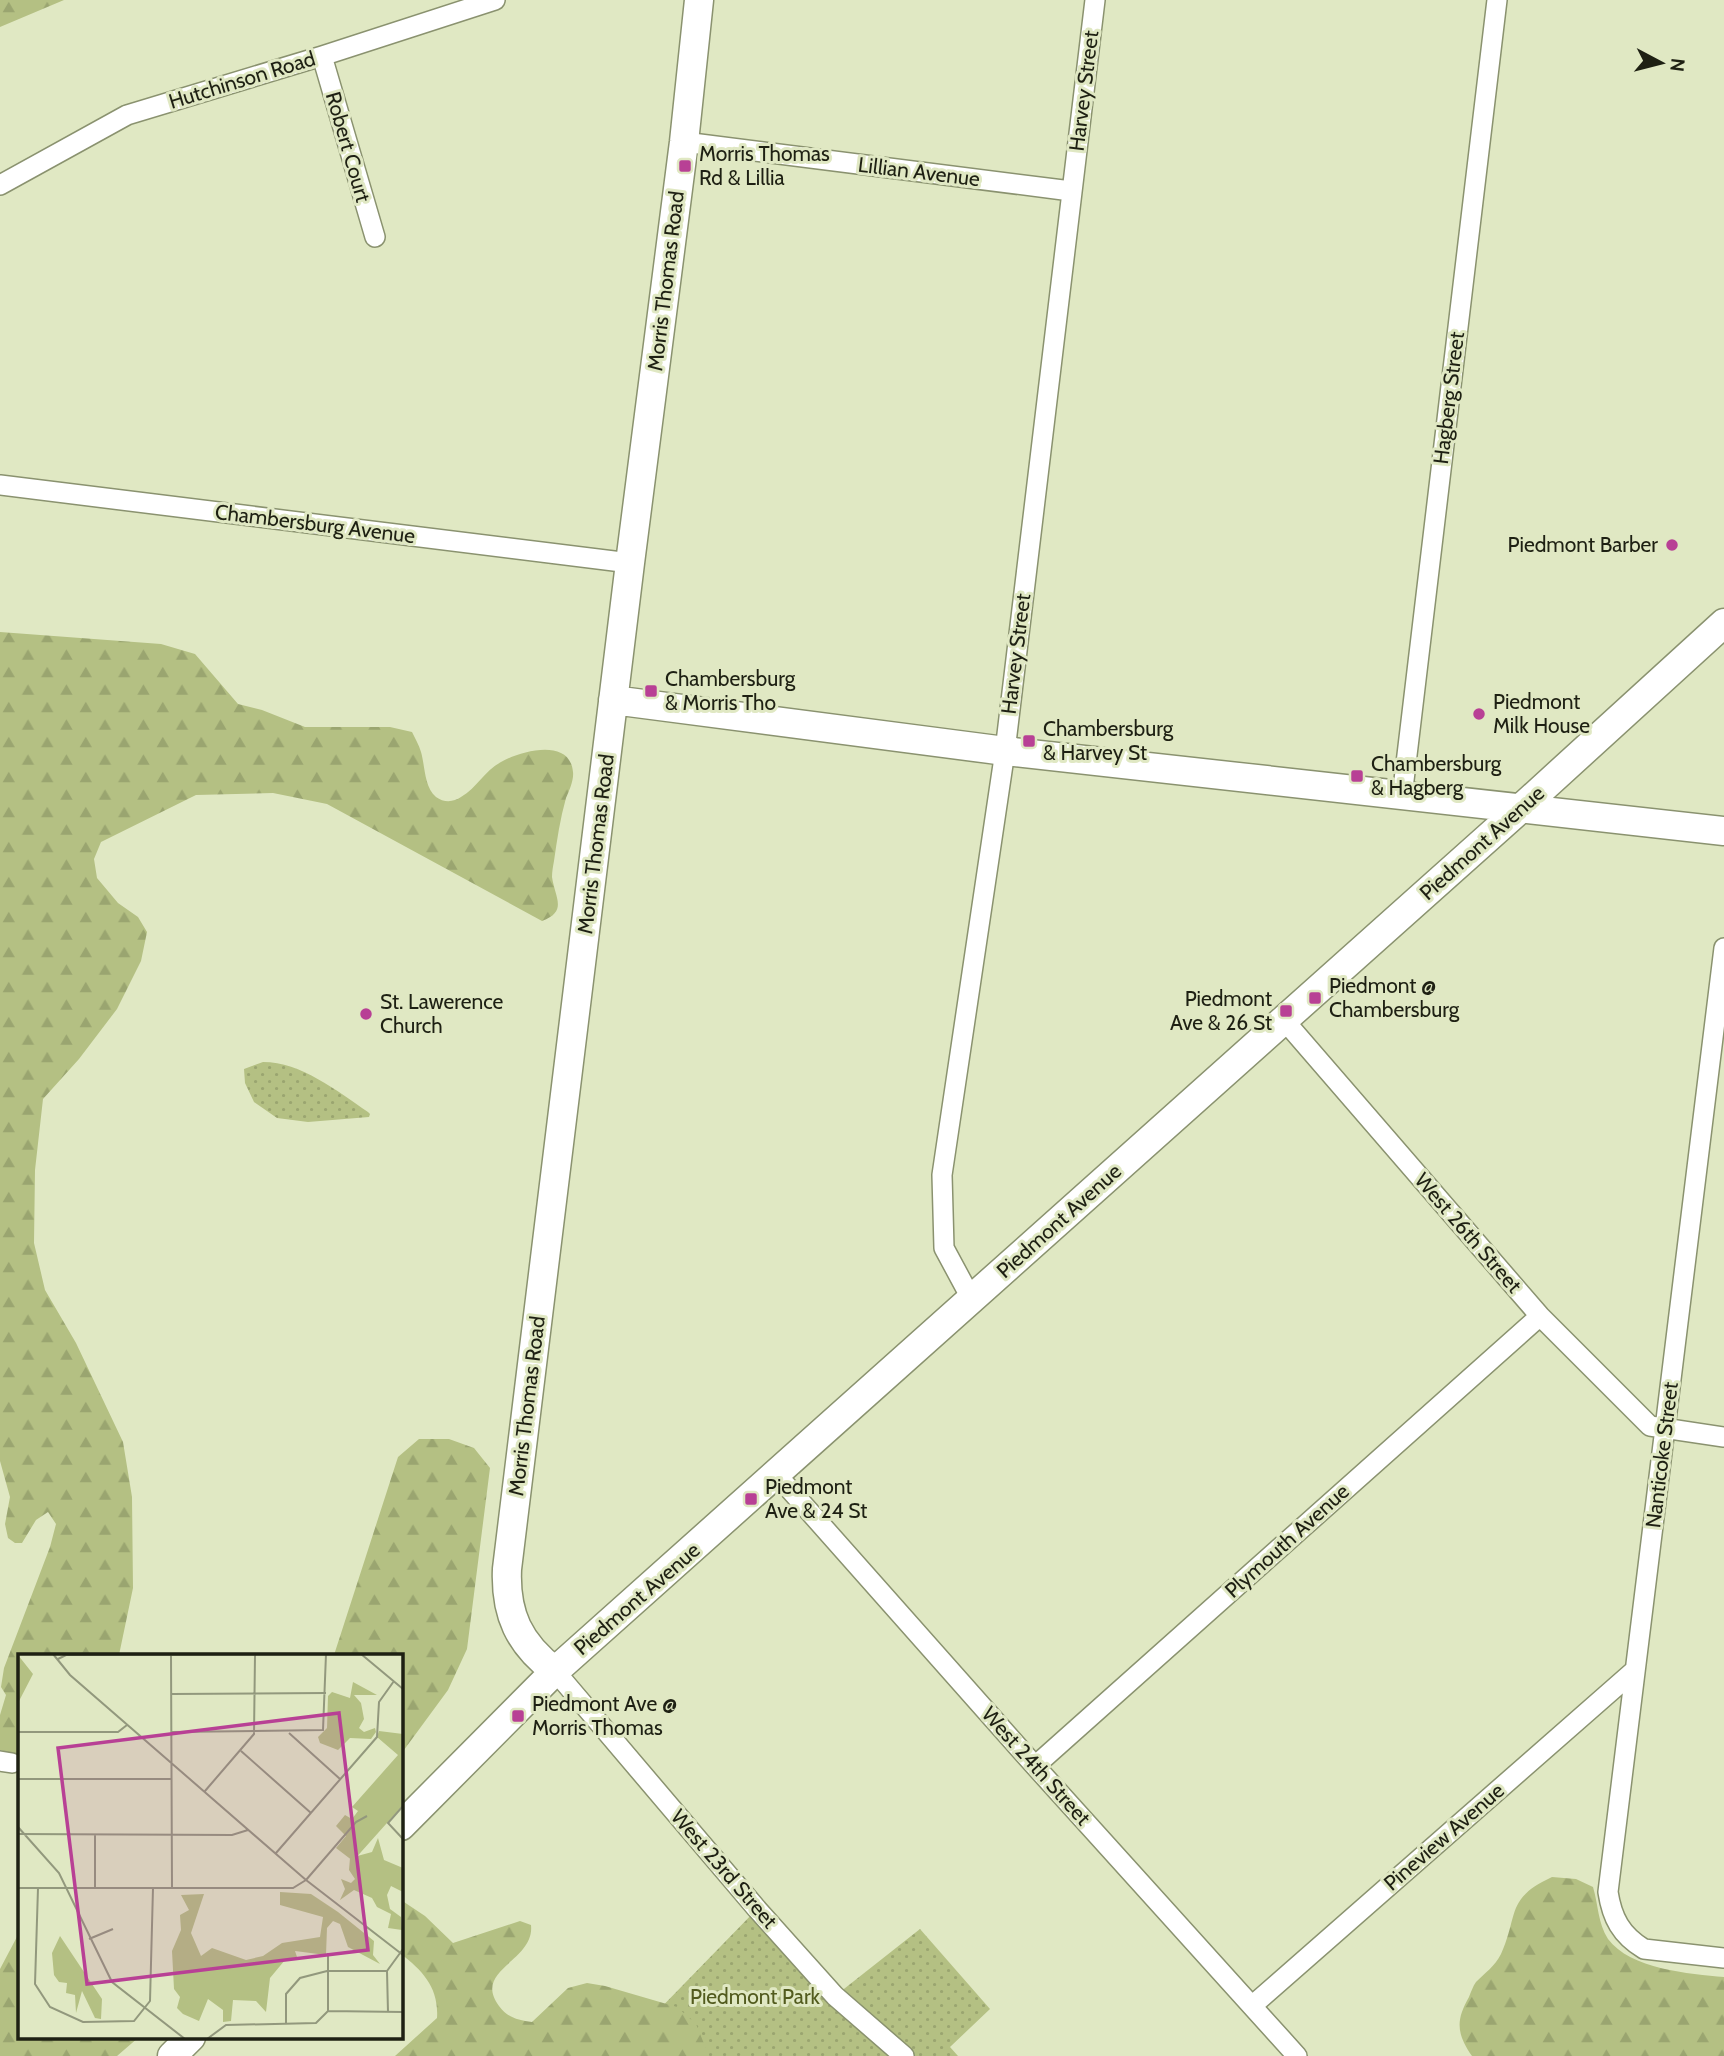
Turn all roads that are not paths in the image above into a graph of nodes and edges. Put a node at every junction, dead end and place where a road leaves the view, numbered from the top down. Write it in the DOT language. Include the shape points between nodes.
graph roads {
  1 [pos="495,0"];
  2 [pos="699,0"];
  3 [pos="1095,0"];
  4 [pos="1497,0"];
  5 [pos="322,57"];
  6 [pos="684,142"];
  7 [pos="0,185"];
  8 [pos="1071,191"];
  9 [pos="375,237"];
  10 [pos="0,485"];
  11 [pos="630,564"];
  12 [pos="1724,623"];
  13 [pos="613,700"];
  14 [pos="1005,751"];
  15 [pos="1402,797"];
  16 [pos="1520,809"];
  17 [pos="1724,831"];
  18 [pos="1724,948"];
  19 [pos="1284,1020"];
  20 [pos="972,1300"];
  21 [pos="1540,1316"];
  22 [pos="1665,1430"];
  23 [pos="1724,1437"];
  24 [pos="777,1475"];
  25 [pos="1635,1670"];
  26 [pos="555,1671"];
  27 [pos="1035,1766"];
  28 [pos="402,1825"];
  29 [pos="1724,1958"];
  30 [pos="1253,2005"];
  31 [pos="190,2038"];
  32 [pos="172,2056"];
  33 [pos="904,2056"];
  34 [pos="1297,2056"];
  1 -- 5 [label="street, Hutchinson Road"];
  2 -- 6 [label="main road, Morris Thomas Road"];
  3 -- 8 [label="street, Harvey Street"];
  4 -- 15 [label="street, Hagberg Street"];
  5 -- 7 [label="street, Hutchinson Road" via="127,115"];
  5 -- 9 [label="street, Robert Court"];
  6 -- 8 [label="street, Lillian Avenue"];
  6 -- 11 [label="main road, Morris Thomas Road"];
  8 -- 14 [label="street, Harvey Street"];
  10 -- 11 [label="street, Chambersburg Avenue"];
  11 -- 13 [label="main road, Morris Thomas Road"];
  12 -- 16 [label="main road, Piedmont Avenue"];
  13 -- 14 [label="main road"];
  13 -- 26 [label="main road, Morris Thomas Road" via="507,1569 508,1601 515,1623 531,1651"];
  14 -- 15 [label="main road"];
  14 -- 20 [label="street, Harvey Street" via="942,1175 944,1248"];
  15 -- 16 [label="main road"];
  16 -- 17 [label="main road"];
  16 -- 19 [label="main road, Piedmont Avenue"];
  18 -- 22 [label="street, Nanticoke Street"];
  19 -- 20 [label="main road, Piedmont Avenue"];
  19 -- 21 [label="street, West 26th Street"];
  20 -- 24 [label="main road, Piedmont Avenue"];
  21 -- 22 [label="street, West 26th Street" via="1650,1426"];
  21 -- 27 [label="street, Plymouth Avenue"];
  22 -- 23 [label="street"];
  22 -- 25 [label="street, Nanticoke Street"];
  24 -- 26 [label="main road, Piedmont Avenue"];
  24 -- 27 [label="street, West 24th Street"];
  25 -- 29 [label="street, Nanticoke Street" via="1608,1892 1616,1923 1644,1949"];
  25 -- 30 [label="street, Pineview Avenue"];
  26 -- 28 [label="main road, Piedmont Avenue"];
  26 -- 33 [label="street, West 23rd Street" via="835,1996"];
  27 -- 30 [label="street, West 24th Street"];
  30 -- 34 [label="street, West 24th Street"];
  31 -- 32 [label="main road"];
}
